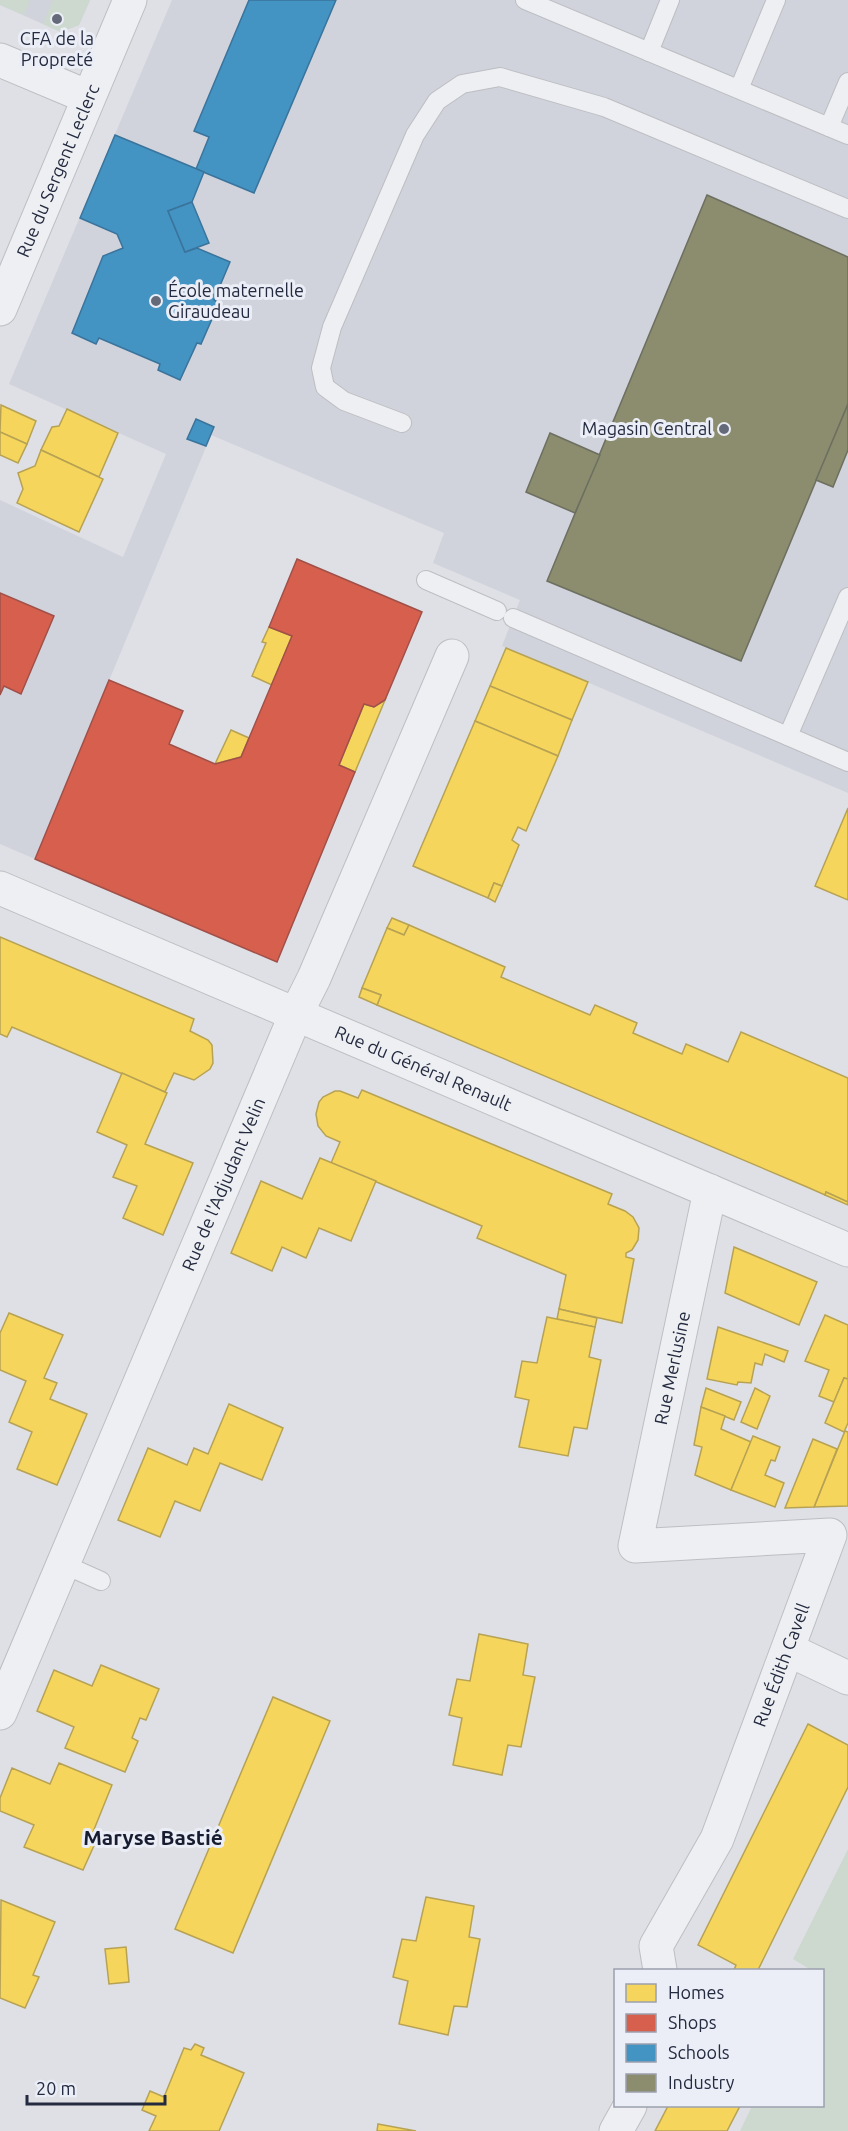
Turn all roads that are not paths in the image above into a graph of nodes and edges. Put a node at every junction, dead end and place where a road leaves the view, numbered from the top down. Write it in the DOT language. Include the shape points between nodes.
graph roads {
  1 [pos="130,0"];
  2 [pos="525,0"];
  3 [pos="670,0"];
  4 [pos="776,0"];
  5 [pos="560,7"];
  6 [pos="649,52"];
  7 [pos="0,60"];
  8 [pos="848,82"];
  9 [pos="739,90"];
  10 [pos="88,97"];
  11 [pos="829,127"];
  12 [pos="848,135"];
  13 [pos="848,209"];
  14 [pos="0,309"];
  15 [pos="402,423"];
  16 [pos="426,580"];
  17 [pos="848,597"];
  18 [pos="452,656"];
  19 [pos="788,736"];
  20 [pos="848,762"];
  21 [pos="0,888"];
  22 [pos="296,1014"];
  23 [pos="710,1191"];
  24 [pos="848,1250"];
  25 [pos="635,1546"];
  26 [pos="63,1564"];
  27 [pos="101,1581"];
  28 [pos="789,1650"];
  29 [pos="848,1678"];
  30 [pos="0,1713"];
  31 [pos="660,1969"];
  32 [pos="629,2107"];
  33 [pos="616,2131"];
  1 -- 10 [label="street, Rue du Sergent Leclerc"];
  2 -- 5 [label="lane"];
  3 -- 6 [label="lane"];
  4 -- 9 [label="lane"];
  5 -- 6 [label="lane"];
  6 -- 9 [label="lane"];
  7 -- 10 [label="street"];
  8 -- 11 [label="lane"];
  9 -- 11 [label="lane"];
  10 -- 14 [label="street, Rue du Sergent Leclerc"];
  11 -- 12 [label="lane"];
  13 -- 15 [label="lane" via="604,107 500,77 462,84 437,101 415,135 332,327 321,368 325,387 344,401"];
  16 -- 19 [label="lane"];
  17 -- 19 [label="lane"];
  18 -- 22 [label="street, Rue de l'Adjudant Velin" via="315,978"];
  19 -- 20 [label="lane"];
  21 -- 22 [label="street, Rue du Général Renault"];
  22 -- 23 [label="street, Rue du Général Renault"];
  22 -- 26 [label="street, Rue de l'Adjudant Velin"];
  23 -- 24 [label="street, Rue du Général Renault"];
  23 -- 25 [label="street, Rue Merlusine"];
  25 -- 28 [label="street, Rue Édith Cavell" via="830,1535"];
  26 -- 27 [label="lane"];
  26 -- 30 [label="street, Rue de l'Adjudant Velin"];
  28 -- 29 [label="street"];
  28 -- 31 [label="street, Rue Édith Cavell" via="717,1839 656,1946"];
  32 -- 33 [label="street"];
}
